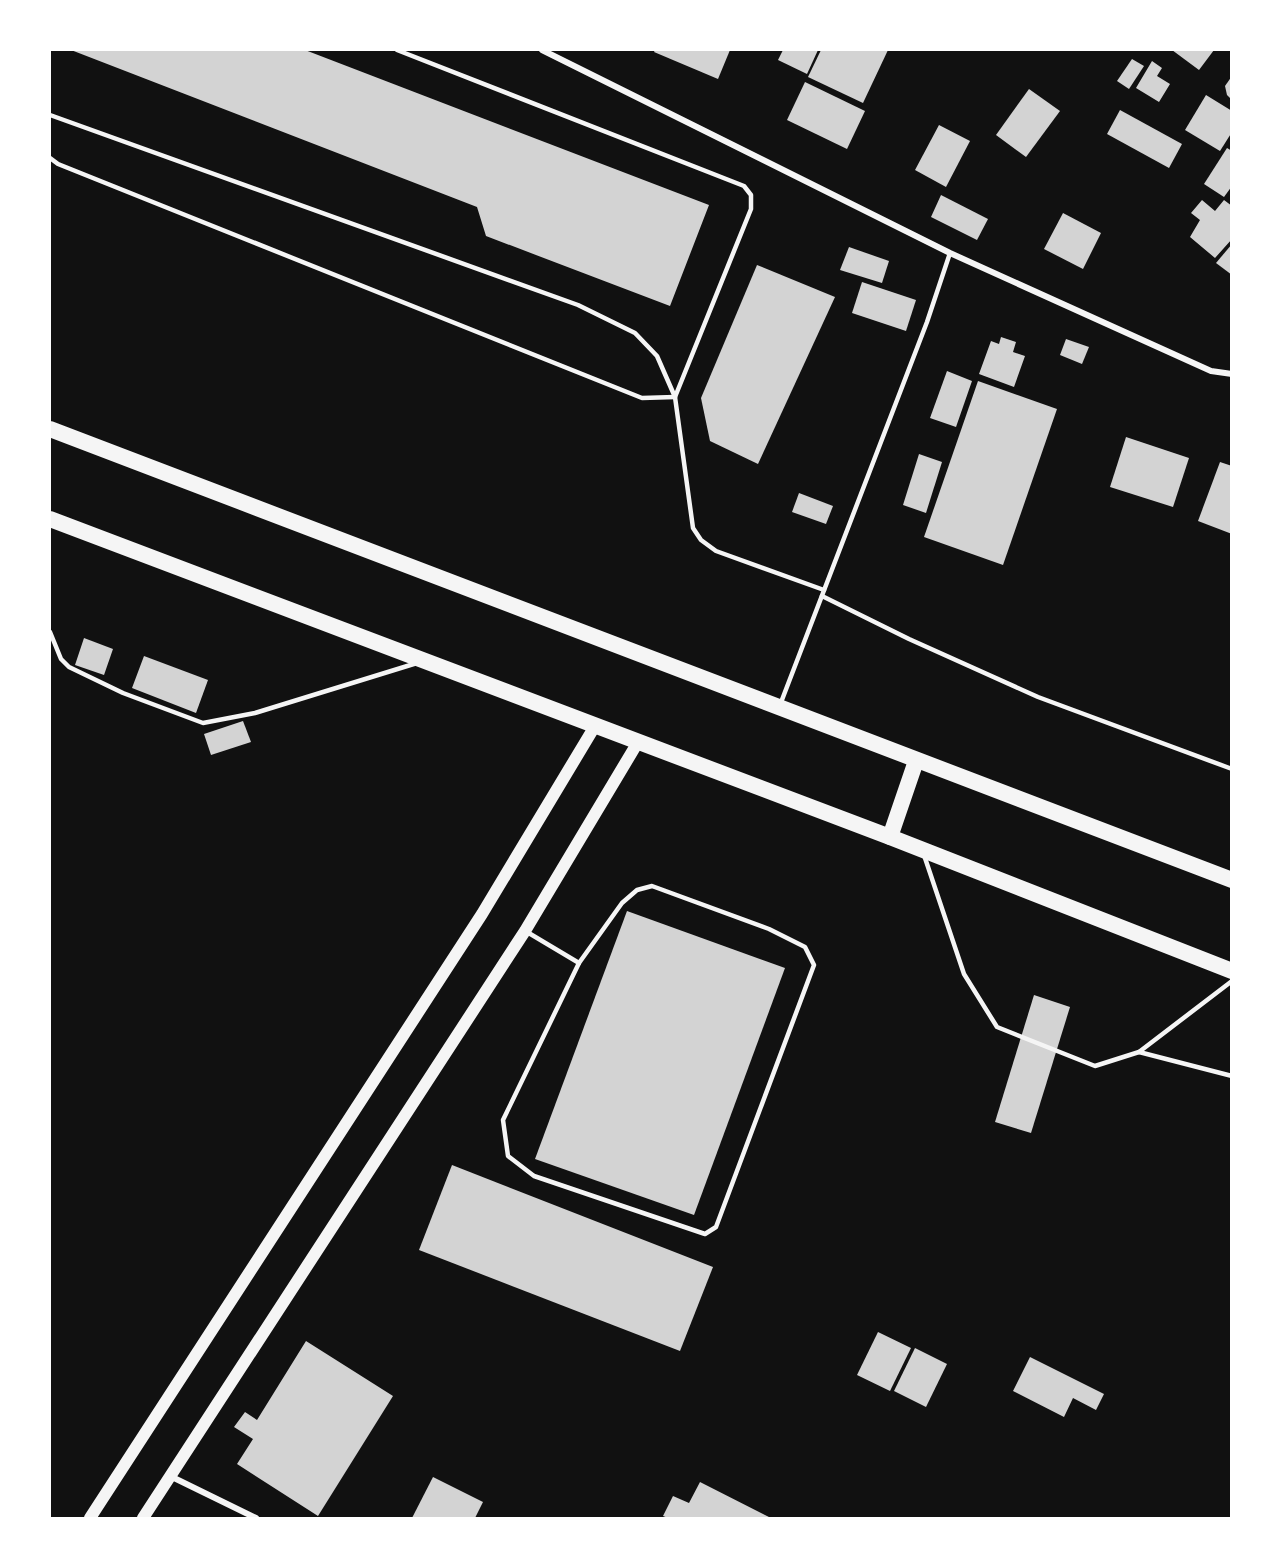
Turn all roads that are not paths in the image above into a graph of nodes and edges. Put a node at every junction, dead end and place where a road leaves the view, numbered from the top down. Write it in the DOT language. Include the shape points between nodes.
graph roads {
  1 [pos="397,50"];
  2 [pos="542,50"];
  3 [pos="50,115"];
  4 [pos="50,158"];
  5 [pos="950,253"];
  6 [pos="1232,374"];
  7 [pos="675,397"];
  8 [pos="50,429"];
  9 [pos="50,519"];
  10 [pos="824,590"];
  11 [pos="822,596"];
  12 [pos="50,632"];
  13 [pos="423,661"];
  14 [pos="779,708"];
  15 [pos="595,726"];
  16 [pos="638,742"];
  17 [pos="916,761"];
  18 [pos="1232,770"];
  19 [pos="890,837"];
  20 [pos="922,851"];
  21 [pos="1232,880"];
  22 [pos="525,931"];
  23 [pos="579,963"];
  24 [pos="1232,970"];
  25 [pos="1232,981"];
  26 [pos="1139,1052"];
  27 [pos="1232,1076"];
  28 [pos="170,1476"];
  29 [pos="90,1518"];
  30 [pos="143,1518"];
  31 [pos="256,1518"];
  1 -- 7 [label="lane" via="744,186 751,195 751,209"];
  2 -- 5 [label="street"];
  3 -- 7 [label="lane" via="578,305 635,333 657,356"];
  4 -- 7 [label="lane" via="578,374 642,398"];
  5 -- 6 [label="street" via="1212,371"];
  5 -- 10 [label="lane"];
  7 -- 10 [label="lane" via="693,528 701,540 716,551"];
  8 -- 14 [label="highway"];
  9 -- 13 [label="highway"];
  10 -- 11 [label="lane"];
  11 -- 14 [label="lane"];
  11 -- 18 [label="lane" via="1038,697"];
  12 -- 13 [label="lane" via="61,659 69,667 123,693 203,723 255,713"];
  13 -- 15 [label="highway"];
  14 -- 17 [label="highway"];
  15 -- 16 [label="highway"];
  15 -- 29 [label="main road" via="482,914"];
  16 -- 19 [label="highway"];
  16 -- 22 [label="main road"];
  17 -- 19 [label="highway"];
  17 -- 21 [label="highway"];
  19 -- 20 [label="highway"];
  20 -- 24 [label="highway"];
  20 -- 26 [label="lane" via="964,974 997,1027 1095,1066"];
  22 -- 23 [label="lane"];
  22 -- 28 [label="main road"];
  23 -- 23 [label="lane" via="503,1120 508,1156 534,1176 705,1234 716,1227 814,965 805,947 769,929 652,886 637,890 622,903"];
  25 -- 26 [label="lane"];
  26 -- 27 [label="lane"];
  28 -- 30 [label="main road"];
  28 -- 31 [label="street"];
}
